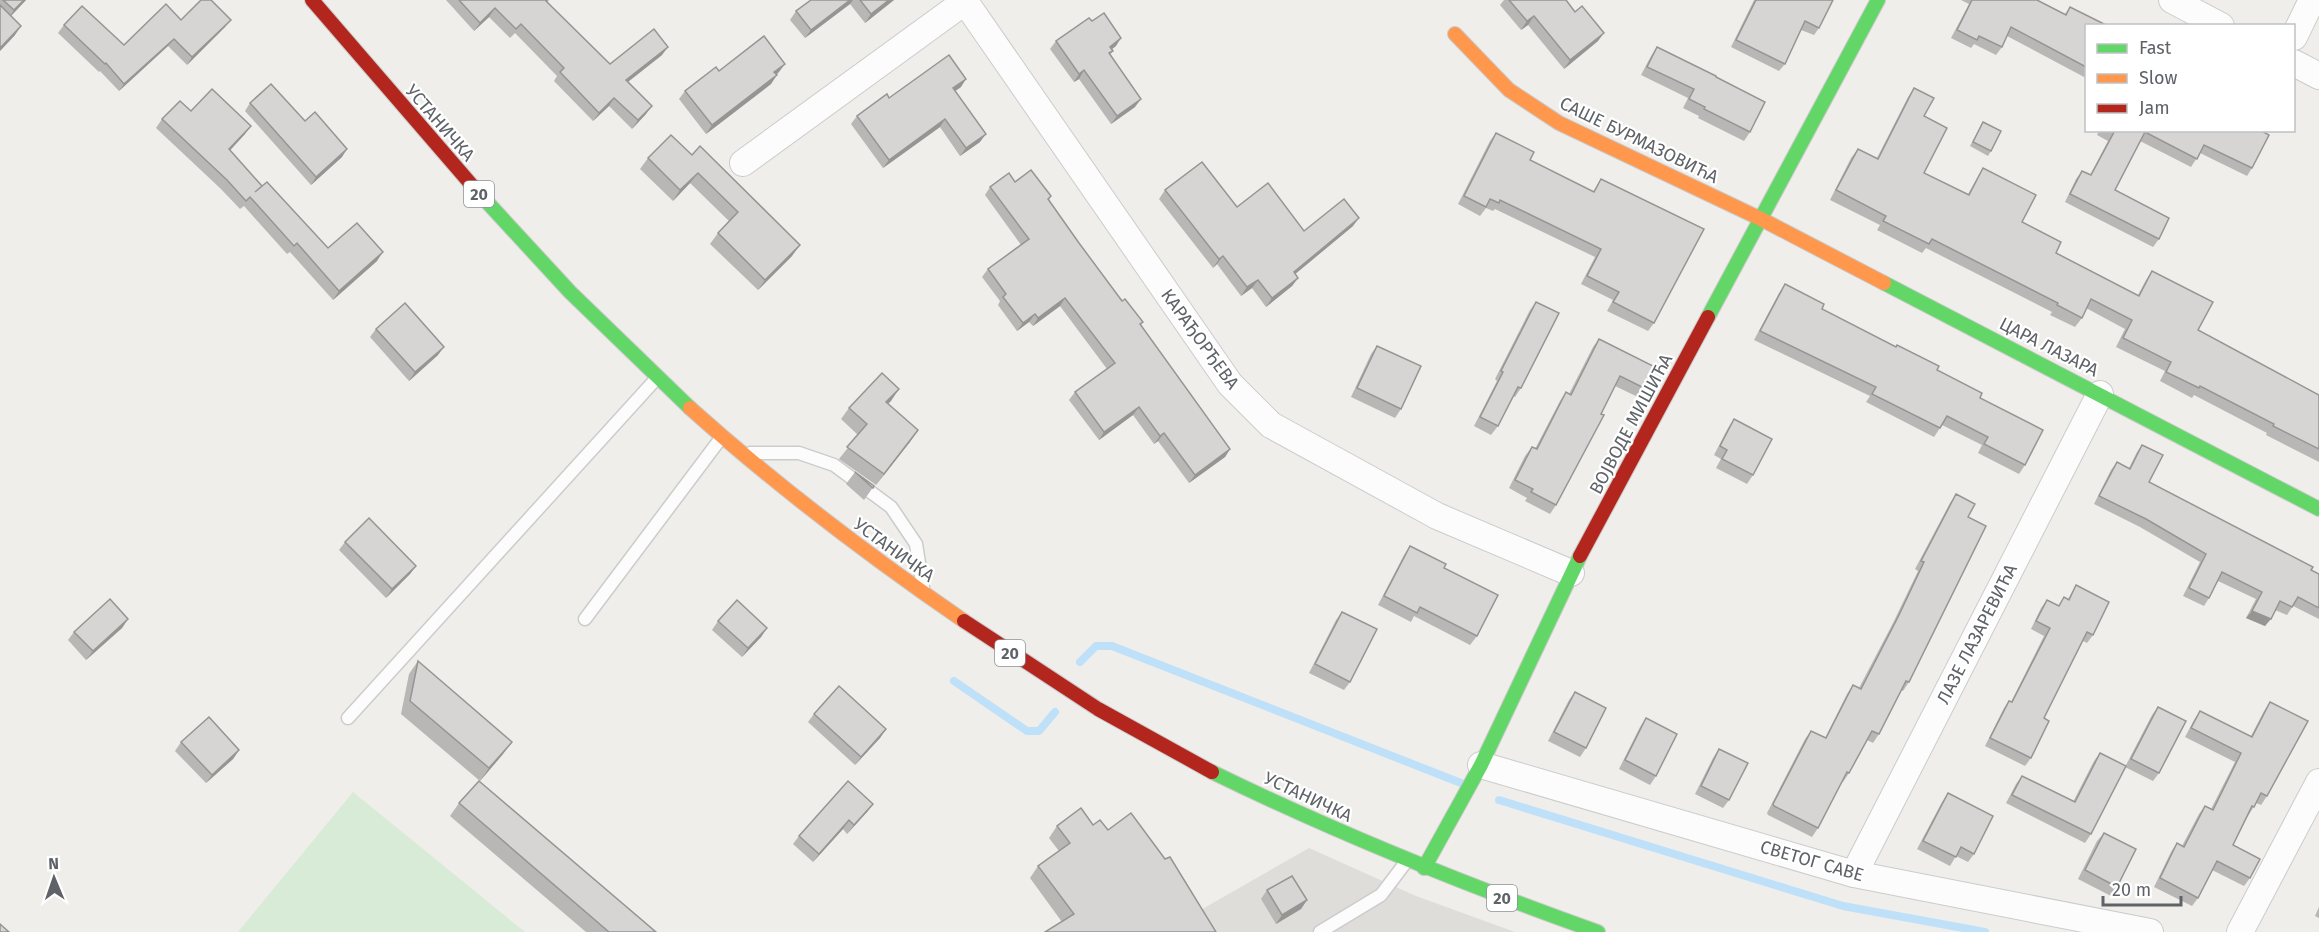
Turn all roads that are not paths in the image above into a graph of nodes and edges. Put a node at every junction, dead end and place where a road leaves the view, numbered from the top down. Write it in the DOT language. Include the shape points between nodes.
graph roads {
  1 [pos="312,0"];
  2 [pos="965,0"];
  3 [pos="1878,0"];
  4 [pos="2172,0"];
  5 [pos="2312,0"];
  6 [pos="2217,24"];
  7 [pos="1455,34"];
  8 [pos="2295,35"];
  9 [pos="2295,64"];
  10 [pos="2319,76"];
  11 [pos="743,164"];
  12 [pos="1761,219"];
  13 [pos="657,378"];
  14 [pos="2100,394"];
  15 [pos="722,437"];
  16 [pos="740,453"];
  17 [pos="2319,508"];
  18 [pos="1571,573"];
  19 [pos="924,594"];
  20 [pos="585,619"];
  21 [pos="348,718"];
  22 [pos="1480,765"];
  23 [pos="2319,782"];
  24 [pos="1406,861"];
  25 [pos="1424,868"];
  26 [pos="1854,874"];
  27 [pos="1320,932"];
  28 [pos="1598,932"];
  29 [pos="2150,932"];
  30 [pos="2240,932"];
  1 -- 13 [label="street, УСТАНИЧКА / 20" via="471,186"];
  2 -- 11 [label="street, КАРАЂОРЂЕВА"];
  2 -- 18 [label="street, КАРАЂОРЂЕВА" via="1230,384 1271,425 1437,516"];
  3 -- 12 [label="street, ВОЈВОДЕ МИШИЋА"];
  4 -- 6 [label="street"];
  5 -- 8 [label="street"];
  7 -- 12 [label="street, САШЕ БУРМАЗОВИЋА" via="1509,90 1559,123"];
  9 -- 10 [label="street"];
  12 -- 14 [label="street, ЦАРА ЛАЗАРА"];
  12 -- 18 [label="street, ВОЈВОДЕ МИШИЋА"];
  13 -- 15 [label="street, УСТАНИЧКА / 20"];
  13 -- 21 [label="lane"];
  14 -- 17 [label="street, ЦАРА ЛАЗАРА"];
  14 -- 26 [label="street, ЛАЗЕ ЛАЗАРЕВИЋА"];
  15 -- 16 [label="street, УСТАНИЧКА / 20"];
  15 -- 20 [label="lane"];
  16 -- 19 [label="street, УСТАНИЧКА / 20" via="810,511"];
  16 -- 19 [label="lane" via="799,453 834,465 891,507 916,544"];
  18 -- 22 [label="street, ВОЈВОДЕ МИШИЋА"];
  19 -- 24 [label="street, УСТАНИЧКА / 20" via="1105,714 1155,742 1293,811"];
  22 -- 25 [label="street, ВОЈВОДЕ МИШИЋА"];
  22 -- 26 [label="street, СВЕТОГ САВЕ"];
  23 -- 30 [label="street"];
  24 -- 25 [label="street, УСТАНИЧКА / 20"];
  24 -- 27 [label="lane" via="1381,895"];
  25 -- 28 [label="street, УСТАНИЧКА / 20"];
  26 -- 29 [label="street, СВЕТОГ САВЕ"];
}
